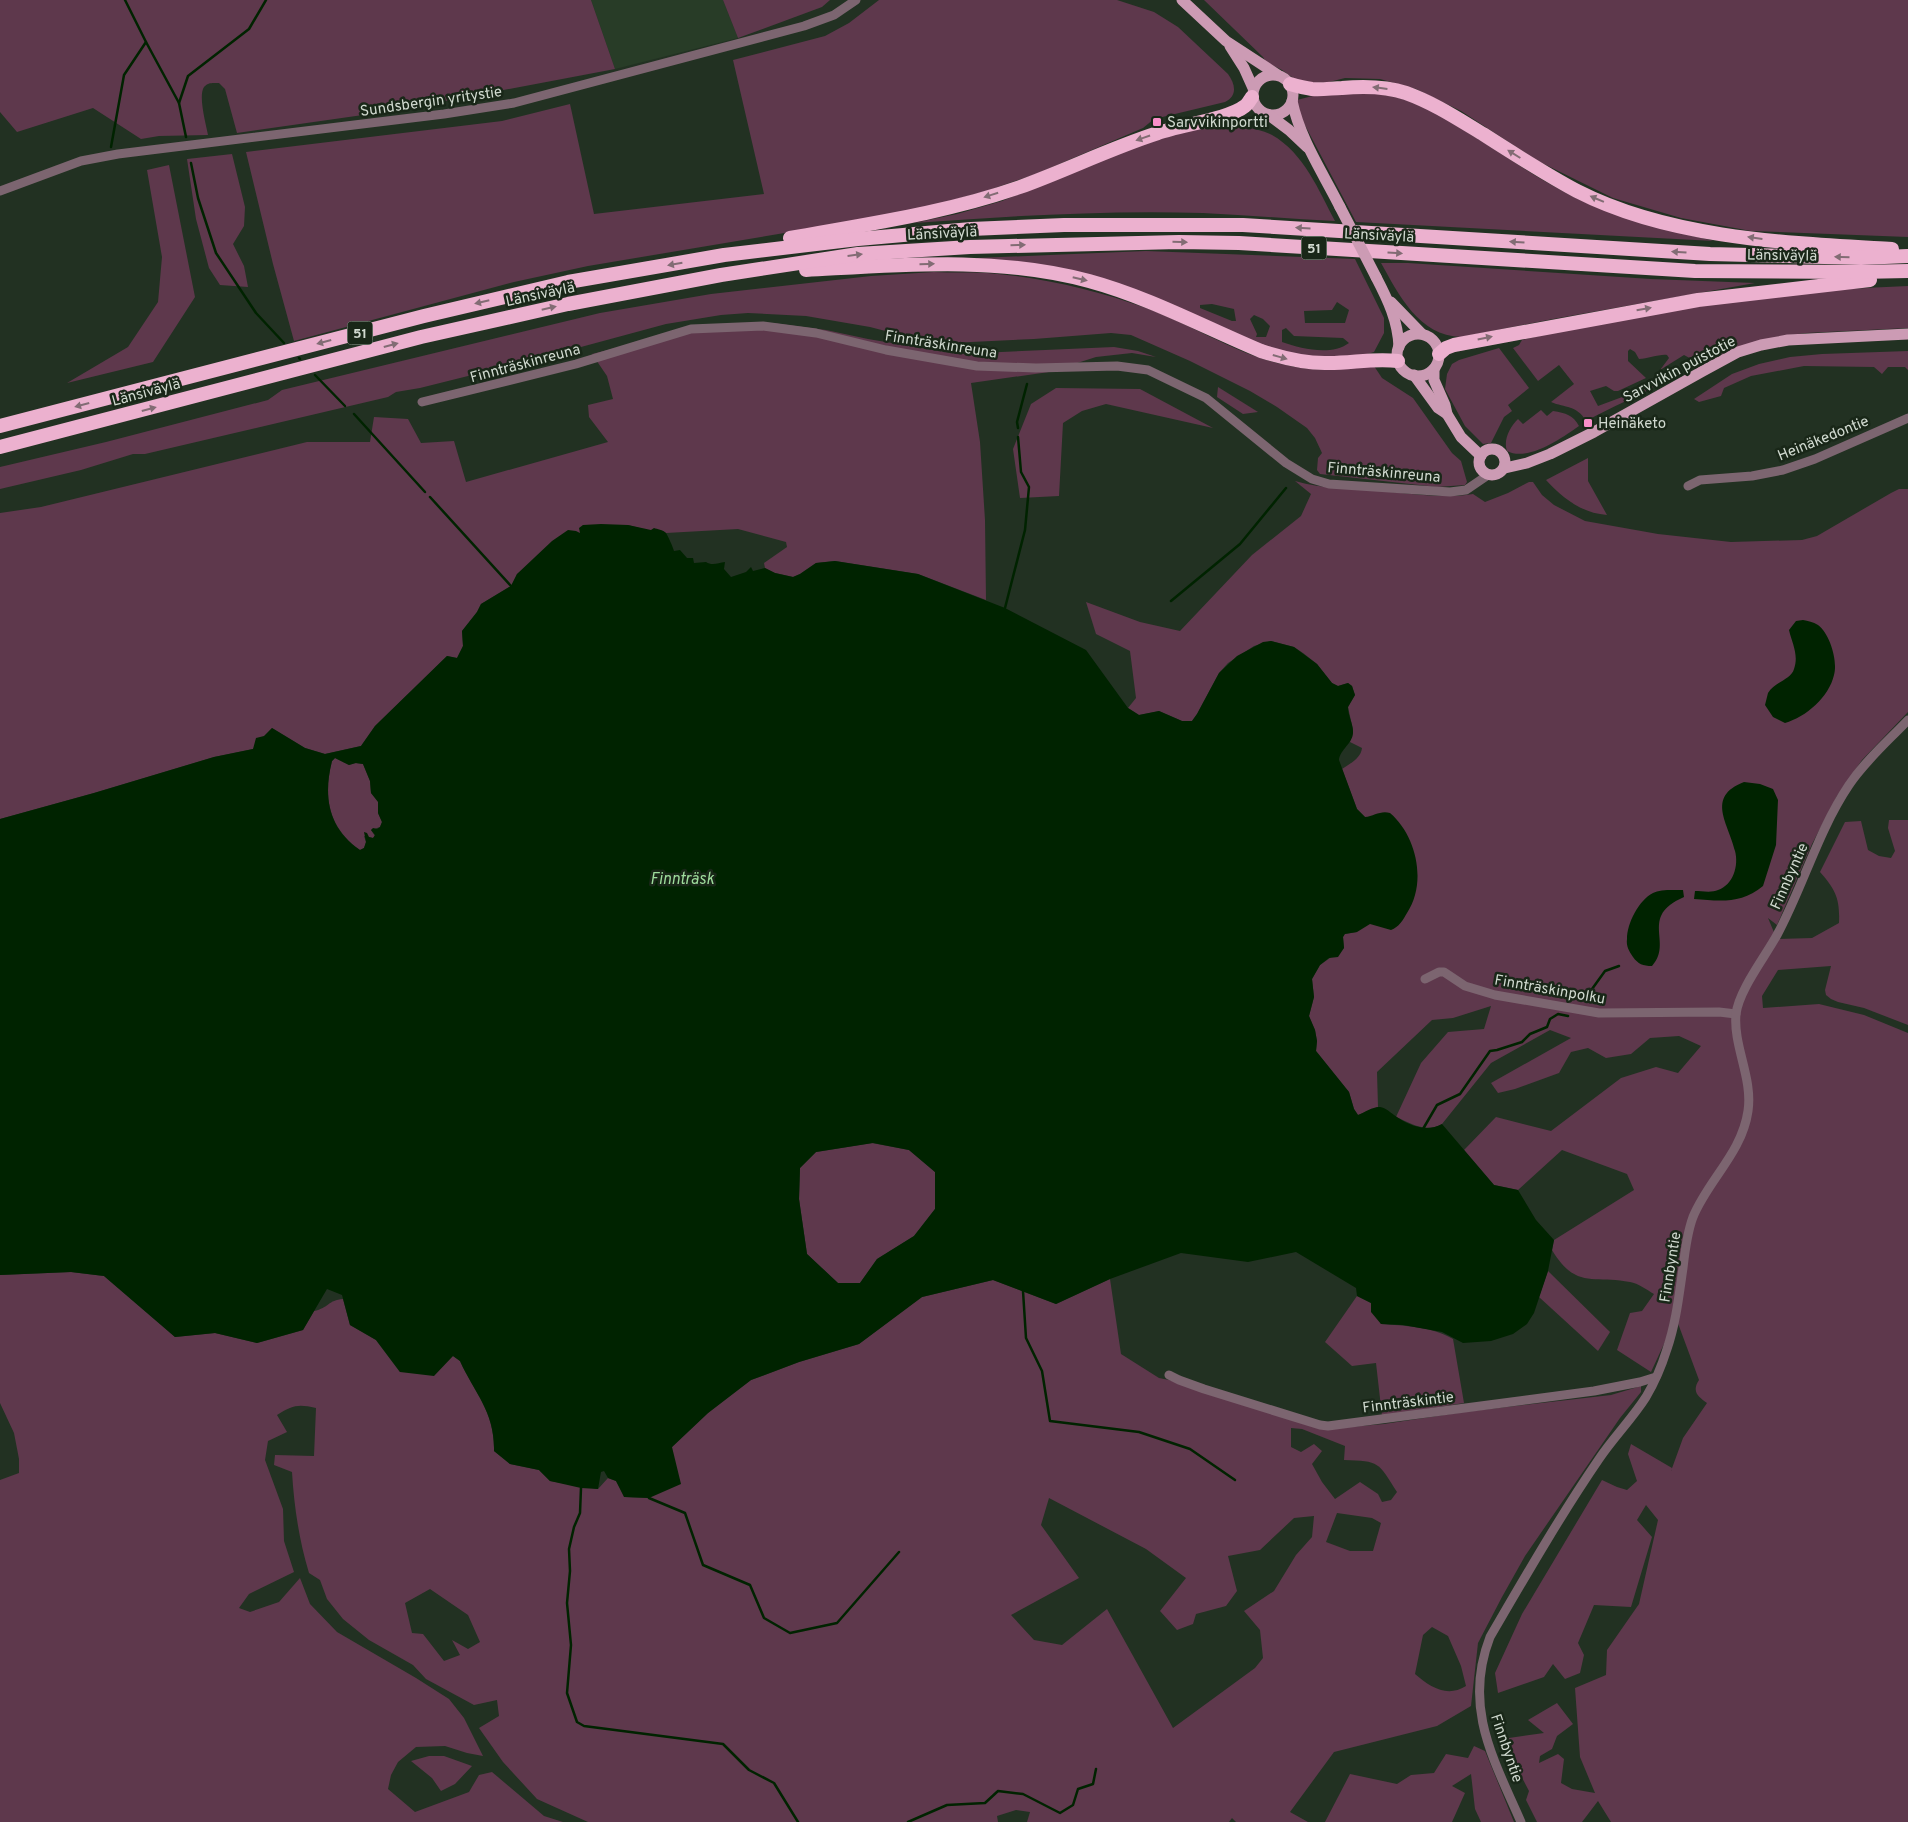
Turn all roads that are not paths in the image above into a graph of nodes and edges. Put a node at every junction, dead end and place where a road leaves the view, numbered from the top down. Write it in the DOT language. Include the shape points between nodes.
graph roads {
  1 [pos="856,0"];
  2 [pos="1182,0"];
  3 [pos="1226,40"];
  4 [pos="1278,75"];
  5 [pos="1290,84"];
  6 [pos="1253,93"];
  7 [pos="1292,101"];
  8 [pos="1269,115"];
  9 [pos="1312,152"];
  10 [pos="0,190"];
  11 [pos="1908,250"];
  12 [pos="724,255"];
  13 [pos="1908,256"];
  14 [pos="1908,271"];
  15 [pos="721,275"];
  16 [pos="1908,275"];
  17 [pos="1388,300"];
  18 [pos="1422,334"];
  19 [pos="1908,334"];
  20 [pos="1398,354"];
  21 [pos="1439,354"];
  22 [pos="1434,369"];
  23 [pos="1414,376"];
  24 [pos="422,402"];
  25 [pos="1447,414"];
  26 [pos="1908,418"];
  27 [pos="0,426"];
  28 [pos="0,448"];
  29 [pos="1481,456"];
  30 [pos="1504,468"];
  31 [pos="1488,475"];
  32 [pos="1688,486"];
  33 [pos="1908,720"];
  34 [pos="1425,979"];
  35 [pos="1736,1014"];
  36 [pos="1169,1374"];
  37 [pos="1656,1378"];
  38 [pos="1522,1822"];
  1 -- 10 [label="street, Sundsbergin yritystie" via="834,15 804,26 514,103 118,154 80,161"];
  2 -- 3 [label="main road"];
  3 -- 4 [label="main road"];
  3 -- 6 [label="main road" via="1244,68"];
  4 -- 5 [label="main road"];
  4 -- 6 [label="main road" via="1266,76 1257,82"];
  5 -- 7 [label="main road"];
  11 -- 5 [label="highway, one-way" via="1790,243 1669,223 1579,192 1452,115 1406,93 1370,86 1314,89"];
  6 -- 8 [label="main road" via="1256,107"];
  6 -- 12 [label="highway, one-way" via="1246,105 1230,113 1129,142 1020,186 976,200"];
  7 -- 8 [label="main road" via="1287,110"];
  7 -- 9 [label="main road"];
  8 -- 9 [label="main road"];
  9 -- 17 [label="main road, bridge"];
  13 -- 12 [label="highway, Länsiväylä / 51, one-way" via="1710,254 1177,224 971,229"];
  12 -- 27 [label="highway, Länsiväylä / 51, one-way" via="558,284"];
  15 -- 14 [label="highway, Länsiväylä / 51, one-way" via="858,254 979,246 1179,242 1695,271"];
  15 -- 20 [label="highway, one-way" via="955,264 1026,268 1121,291 1282,358 1328,364"];
  28 -- 15 [label="highway, Länsiväylä / 51, one-way" via="421,337 568,304"];
  21 -- 16 [label="highway, one-way" via="1446,348 1472,341 1698,300"];
  17 -- 18 [label="main road"];
  17 -- 20 [label="main road" via="1398,329"];
  18 -- 20 [label="main road" via="1408,336"];
  18 -- 21 [label="main road" via="1434,341"];
  19 -- 30 [label="main road, Sarvvikin puistotie" via="1788,340 1738,352 1550,454"];
  20 -- 23 [label="main road" via="1404,370"];
  21 -- 22 [label="main road"];
  22 -- 23 [label="main road" via="1425,375"];
  22 -- 25 [label="main road" via="1434,380"];
  23 -- 25 [label="main road" via="1438,408"];
  24 -- 31 [label="street, Finnträskinreuna" via="571,365 691,329 763,326 816,333 886,350 977,366 1117,366 1148,370 1206,398 1296,471 1329,484 1450,492 1466,490"];
  25 -- 29 [label="main road" via="1460,437"];
  26 -- 32 [label="street, Heinäkedontie" via="1783,470 1700,480"];
  29 -- 30 [label="main road" via="1486,451 1497,450 1505,458"];
  29 -- 31 [label="main road" via="1481,469"];
  30 -- 31 [label="main road" via="1497,475"];
  33 -- 35 [label="street, Finnbyntie" via="1867,762 1849,786"];
  34 -- 35 [label="street, Finnträskinpolku" via="1444,972 1465,986 1495,995 1599,1013"];
  35 -- 37 [label="street, Finnbyntie" via="1748,1083 1748,1112 1735,1150 1693,1218 1687,1237 1675,1318"];
  36 -- 37 [label="street, Finnträskintie" via="1204,1389 1328,1426 1594,1391"];
  37 -- 38 [label="street, Finnbyntie" via="1571,1502 1490,1637 1484,1654 1478,1691 1482,1723"];
}
